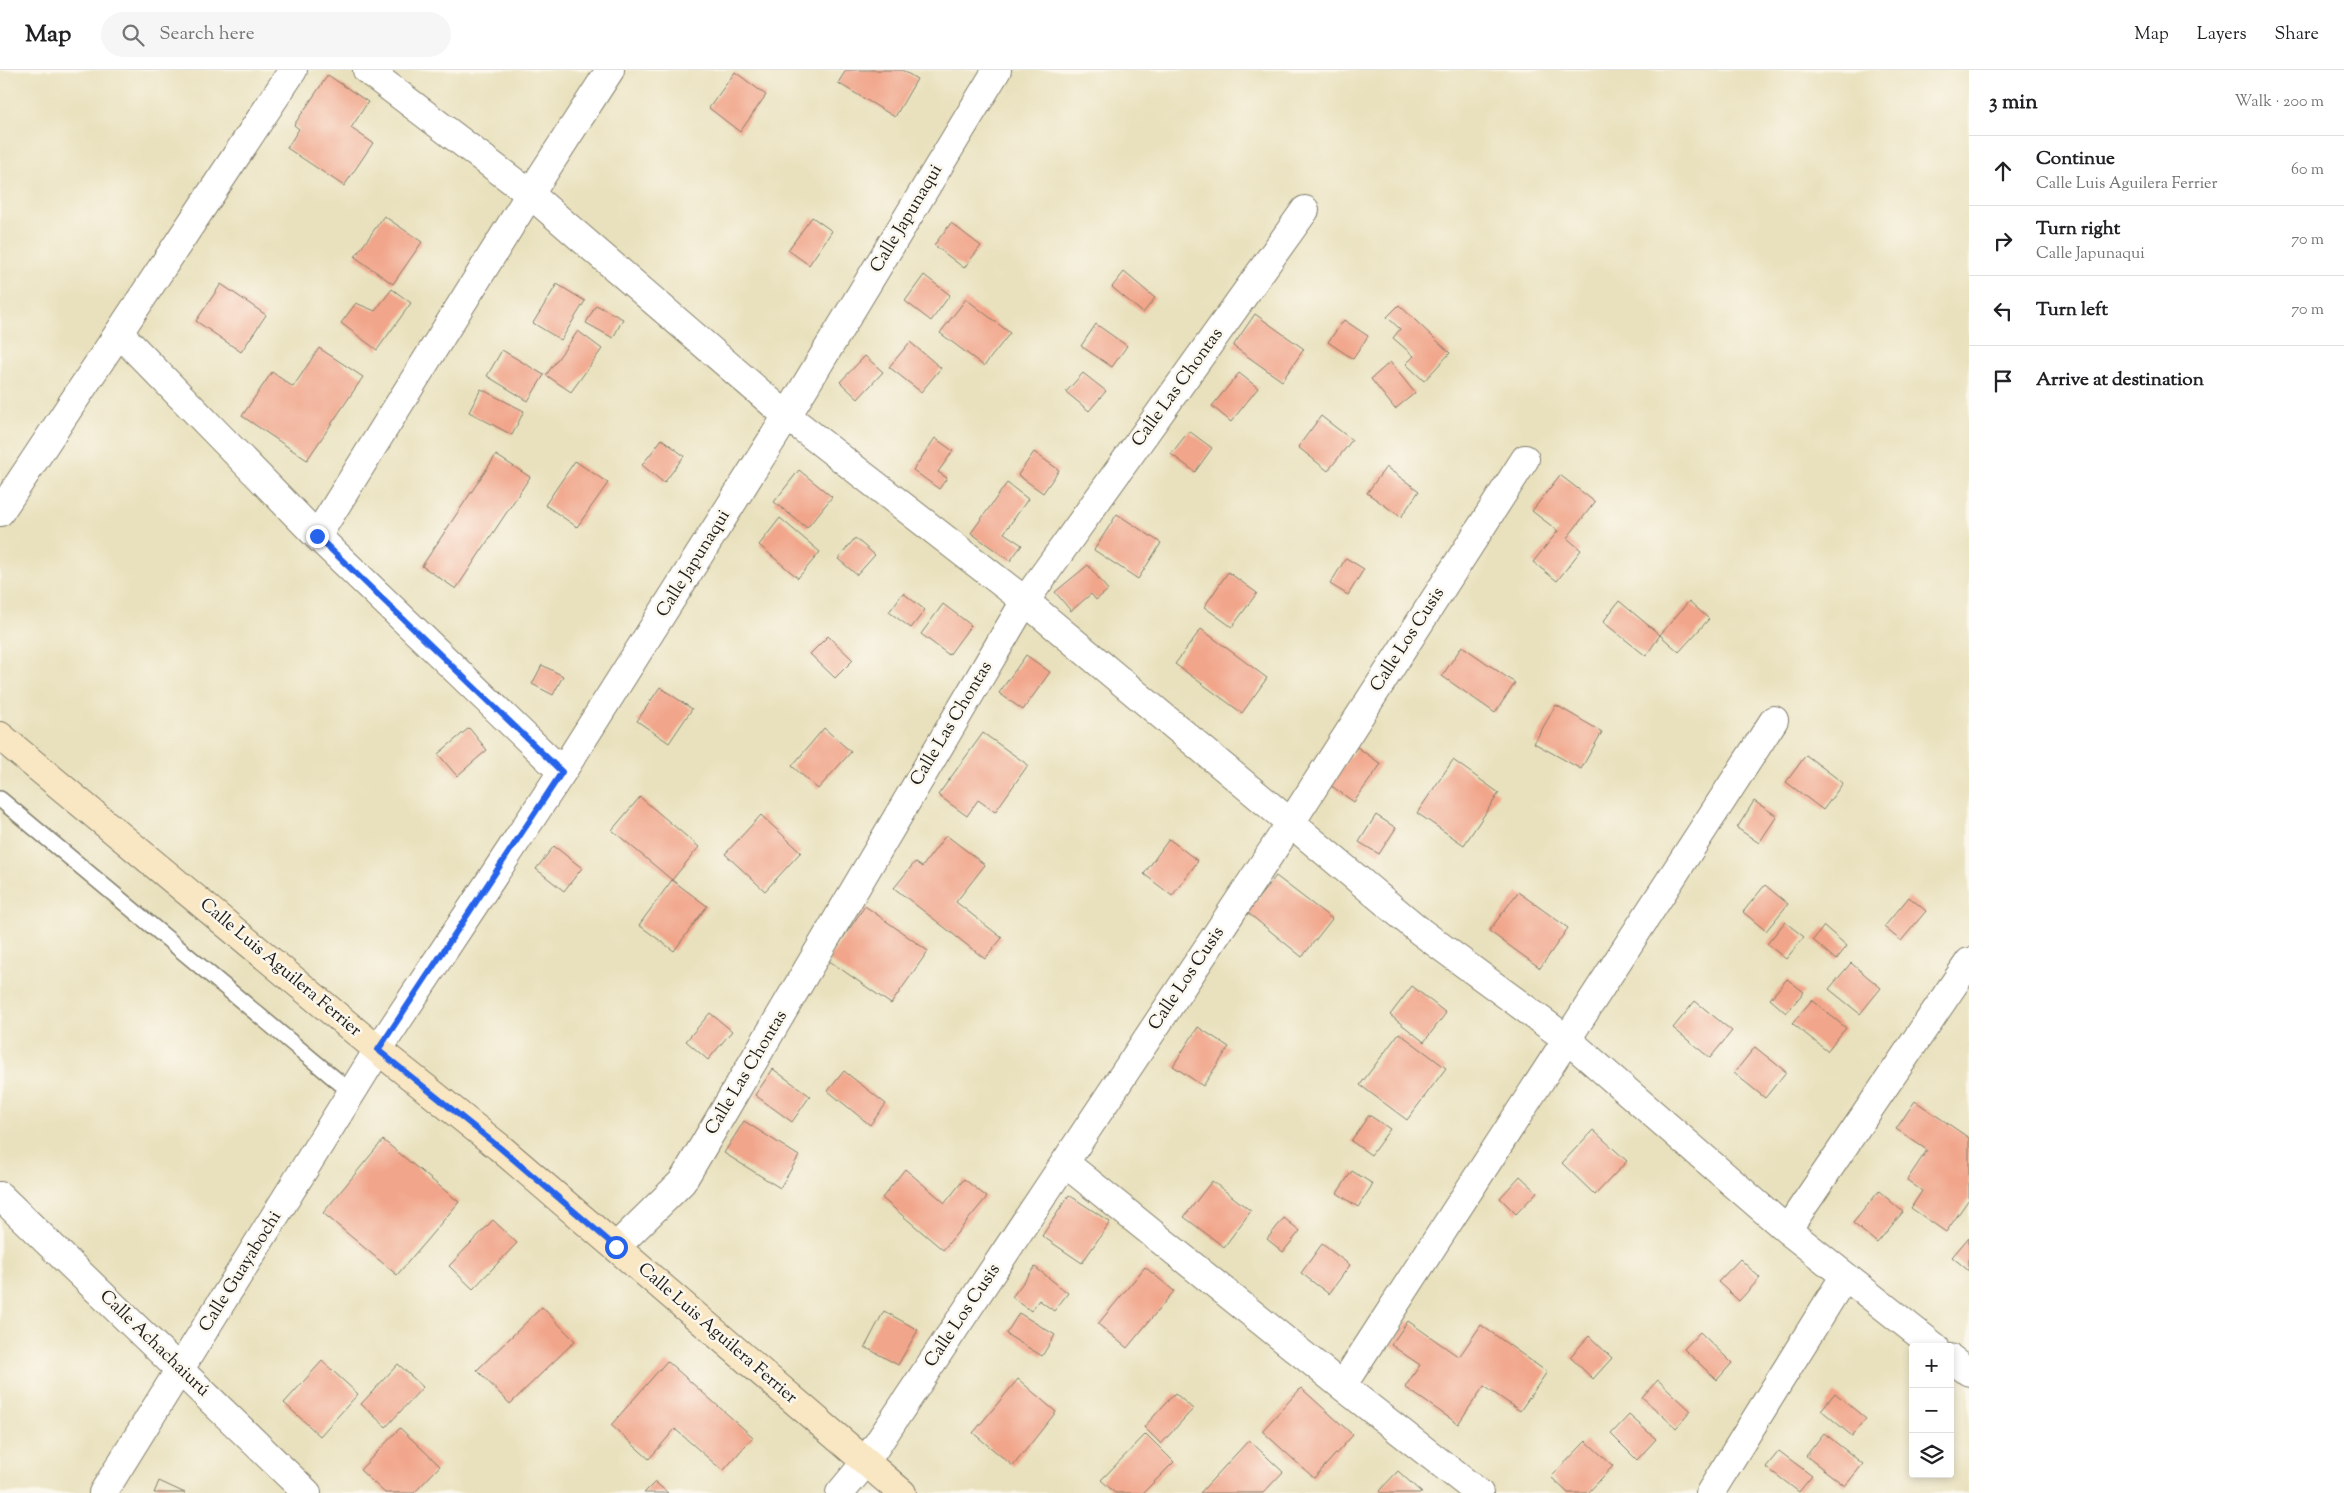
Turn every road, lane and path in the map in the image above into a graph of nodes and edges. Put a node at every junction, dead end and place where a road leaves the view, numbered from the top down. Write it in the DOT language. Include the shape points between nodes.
graph roads {
  1 [pos="293,70"];
  2 [pos="367,70"];
  3 [pos="610,70"];
  4 [pos="998,70"];
  5 [pos="530,194"];
  6 [pos="1306,210"];
  7 [pos="119,333"];
  8 [pos="787,416"];
  9 [pos="1525,458"];
  10 [pos="0,512"];
  11 [pos="317,536"];
  12 [pos="1025,601"];
  13 [pos="1774,720"];
  14 [pos="0,736"];
  15 [pos="562,772"];
  16 [pos="0,799"];
  17 [pos="1290,824"];
  18 [pos="1969,962"];
  19 [pos="1568,1040"];
  20 [pos="378,1050"];
  21 [pos="352,1093"];
  22 [pos="1065,1163"];
  23 [pos="0,1196"];
  24 [pos="1787,1230"];
  25 [pos="616,1247"];
  26 [pos="1844,1276"];
  27 [pos="1930,1343"];
  28 [pos="1954,1361"];
  29 [pos="180,1368"];
  30 [pos="1969,1372"];
  31 [pos="1342,1386"];
  32 [pos="865,1463"];
  33 [pos="103,1493"];
  34 [pos="307,1493"];
  35 [pos="840,1493"];
  36 [pos="902,1493"];
  37 [pos="1479,1493"];
  38 [pos="1710,1493"];
  1 -- 7 [label="street"];
  2 -- 5 [label="street"];
  3 -- 5 [label="street"];
  4 -- 8 [label="street, Calle Japunaqui"];
  5 -- 8 [label="street"];
  5 -- 11 [label="street"];
  6 -- 12 [label="street, Calle Las Chontas"];
  7 -- 10 [label="street"];
  7 -- 11 [label="street"];
  8 -- 12 [label="street"];
  8 -- 15 [label="street, Calle Japunaqui"];
  9 -- 17 [label="street, Calle Los Cusis"];
  11 -- 15 [label="street"];
  12 -- 17 [label="street"];
  12 -- 25 [label="street, Calle Las Chontas" via="682,1182"];
  13 -- 19 [label="street"];
  14 -- 20 [label="street, Calle Luis Aguilera Ferrier"];
  15 -- 20 [label="street, Calle Japunaqui"];
  16 -- 21 [label="lane"];
  17 -- 19 [label="street" via="1421,932"];
  17 -- 22 [label="street, Calle Los Cusis"];
  18 -- 24 [label="street"];
  19 -- 24 [label="street"];
  19 -- 31 [label="street"];
  20 -- 21 [label="street, Calle Guayabochi"];
  20 -- 25 [label="street, Calle Luis Aguilera Ferrier"];
  21 -- 29 [label="street, Calle Guayabochi"];
  22 -- 31 [label="street"];
  22 -- 32 [label="street, Calle Los Cusis"];
  23 -- 29 [label="street, Calle Achachaiurú"];
  24 -- 26 [label="street"];
  25 -- 32 [label="street, Calle Luis Aguilera Ferrier"];
  26 -- 27 [label="street"];
  26 -- 38 [label="street"];
  28 -- 30 [label="street"];
  29 -- 33 [label="street, Calle Guayabochi"];
  29 -- 34 [label="street, Calle Achachaiurú"];
  31 -- 37 [label="street"];
  32 -- 35 [label="street, Calle Los Cusis"];
  32 -- 36 [label="street, Calle Luis Aguilera Ferrier"];
}
